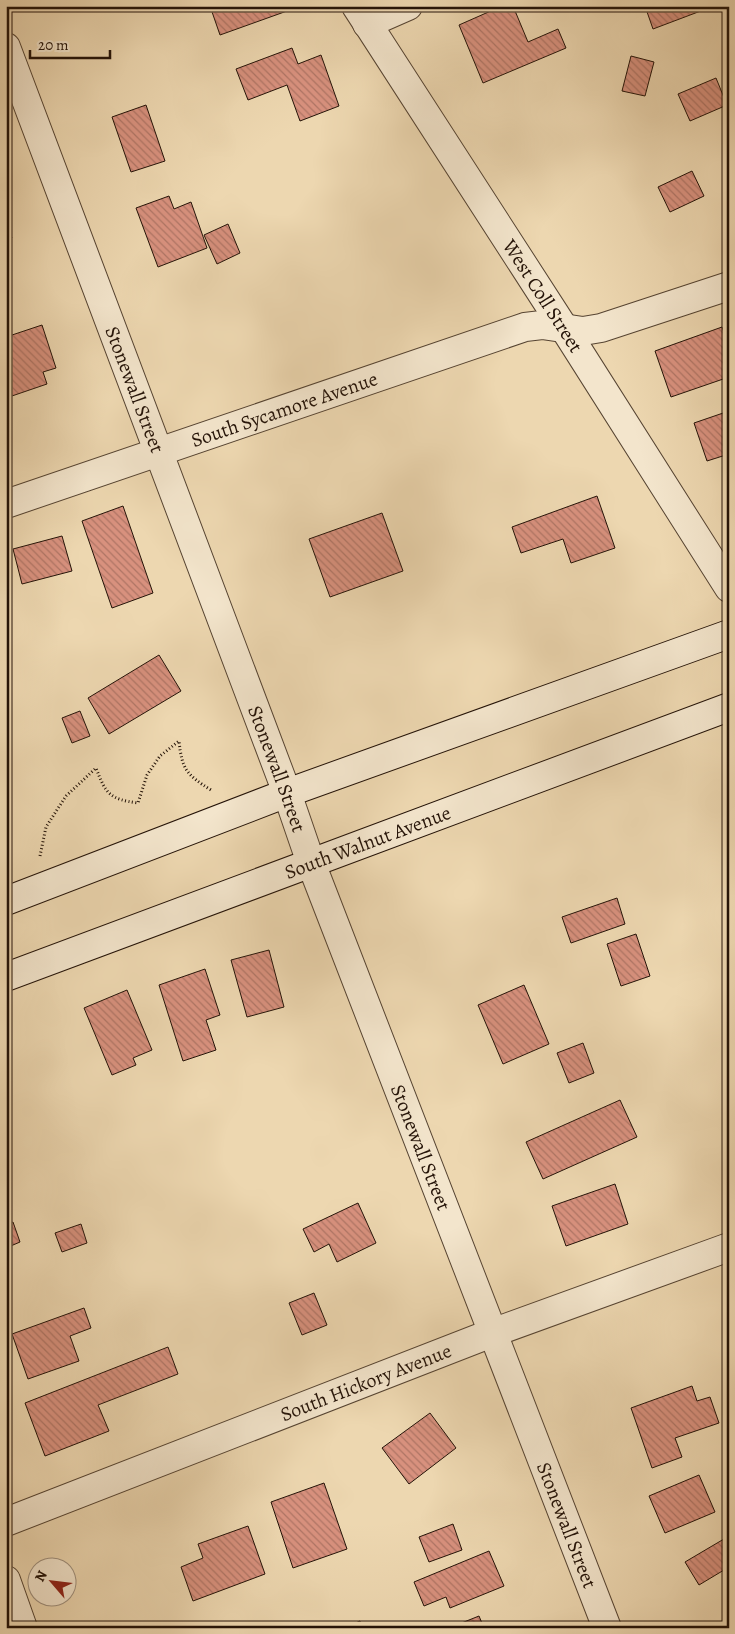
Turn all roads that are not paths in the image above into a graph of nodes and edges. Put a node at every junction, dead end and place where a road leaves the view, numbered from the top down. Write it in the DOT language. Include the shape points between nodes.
graph roads {
  1 [pos="408,6"];
  2 [pos="361,15"];
  3 [pos="6,47"];
  4 [pos="729,286"];
  5 [pos="564,328"];
  6 [pos="158,453"];
  7 [pos="6,504"];
  8 [pos="729,588"];
  9 [pos="729,634"];
  10 [pos="729,707"];
  11 [pos="287,793"];
  12 [pos="311,863"];
  13 [pos="6,901"];
  14 [pos="6,977"];
  15 [pos="729,1247"];
  16 [pos="492,1333"];
  17 [pos="6,1522"];
  18 [pos="6,1580"];
  19 [pos="23,1628"];
  20 [pos="607,1628"];
  1 -- 2 [label="street"];
  2 -- 5 [label="street, West Coll Street"];
  3 -- 6 [label="street, Stonewall Street"];
  4 -- 5 [label="street, South Sycamore Avenue" via="601,328 583,331"];
  5 -- 6 [label="street, South Sycamore Avenue" via="525,327"];
  5 -- 8 [label="street, West Coll Street"];
  6 -- 7 [label="street, South Sycamore Avenue"];
  6 -- 11 [label="street, Stonewall Street"];
  9 -- 11 [label="street"];
  10 -- 12 [label="street, South Walnut Avenue"];
  11 -- 12 [label="street, Stonewall Street"];
  11 -- 13 [label="street"];
  12 -- 14 [label="street, South Walnut Avenue"];
  12 -- 16 [label="street, Stonewall Street"];
  15 -- 16 [label="street, South Hickory Avenue"];
  16 -- 17 [label="street, South Hickory Avenue"];
  16 -- 20 [label="street, Stonewall Street"];
  18 -- 19 [label="street"];
}
